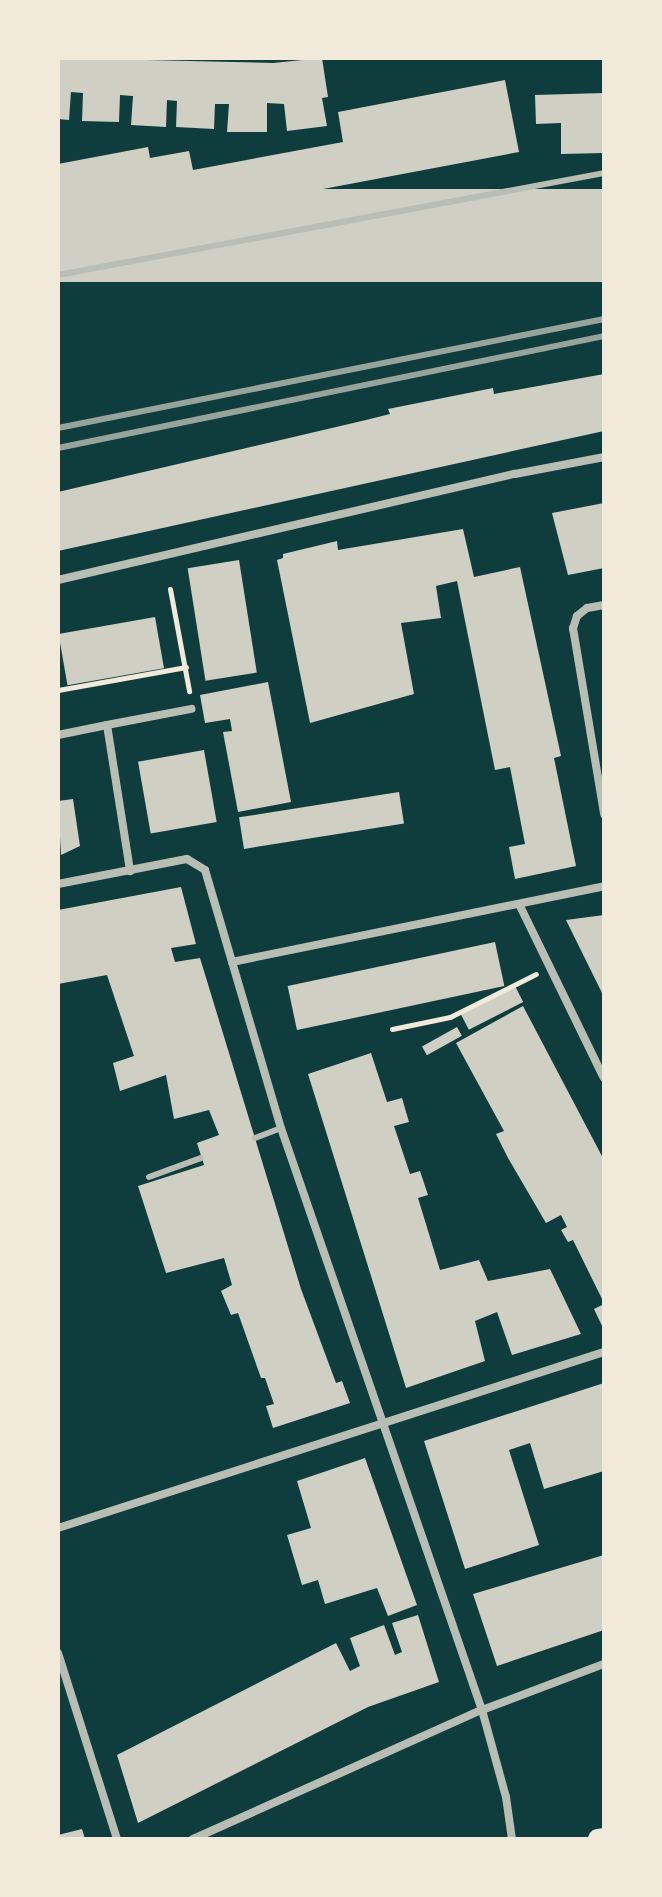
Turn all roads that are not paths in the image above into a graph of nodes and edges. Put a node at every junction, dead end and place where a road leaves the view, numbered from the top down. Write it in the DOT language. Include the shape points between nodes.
graph roads {
  1 [pos="604,173"];
  2 [pos="58,275"];
  3 [pos="604,457"];
  4 [pos="58,580"];
  5 [pos="604,605"];
  6 [pos="191,709"];
  7 [pos="107,725"];
  8 [pos="58,735"];
  9 [pos="604,814"];
  10 [pos="130,871"];
  11 [pos="58,884"];
  12 [pos="604,886"];
  13 [pos="520,906"];
  14 [pos="232,962"];
  15 [pos="604,1078"];
  16 [pos="281,1128"];
  17 [pos="255,1138"];
  18 [pos="201,1158"];
  19 [pos="149,1177"];
  20 [pos="604,1352"];
  21 [pos="384,1422"];
  22 [pos="58,1528"];
  23 [pos="58,1653"];
  24 [pos="604,1664"];
  25 [pos="482,1710"];
  26 [pos="604,1838"];
  27 [pos="117,1839"];
  28 [pos="193,1839"];
  29 [pos="512,1839"];
  30 [pos="598,1839"];
  1 -- 2 [label="lane"];
  3 -- 4 [label="street"];
  5 -- 9 [label="street" via="587,608 573,628"];
  6 -- 7 [label="street"];
  7 -- 8 [label="street"];
  7 -- 10 [label="street"];
  10 -- 11 [label="street"];
  10 -- 14 [label="street" via="187,859 205,870"];
  12 -- 13 [label="street"];
  13 -- 14 [label="street"];
  13 -- 15 [label="street"];
  14 -- 16 [label="street"];
  16 -- 17 [label="lane"];
  16 -- 21 [label="street"];
  18 -- 19 [label="lane"];
  20 -- 21 [label="street"];
  21 -- 22 [label="street"];
  21 -- 25 [label="street"];
  23 -- 27 [label="street"];
  24 -- 25 [label="street"];
  25 -- 28 [label="street"];
  25 -- 29 [label="street"];
  26 -- 30 [label="main road"];
}
